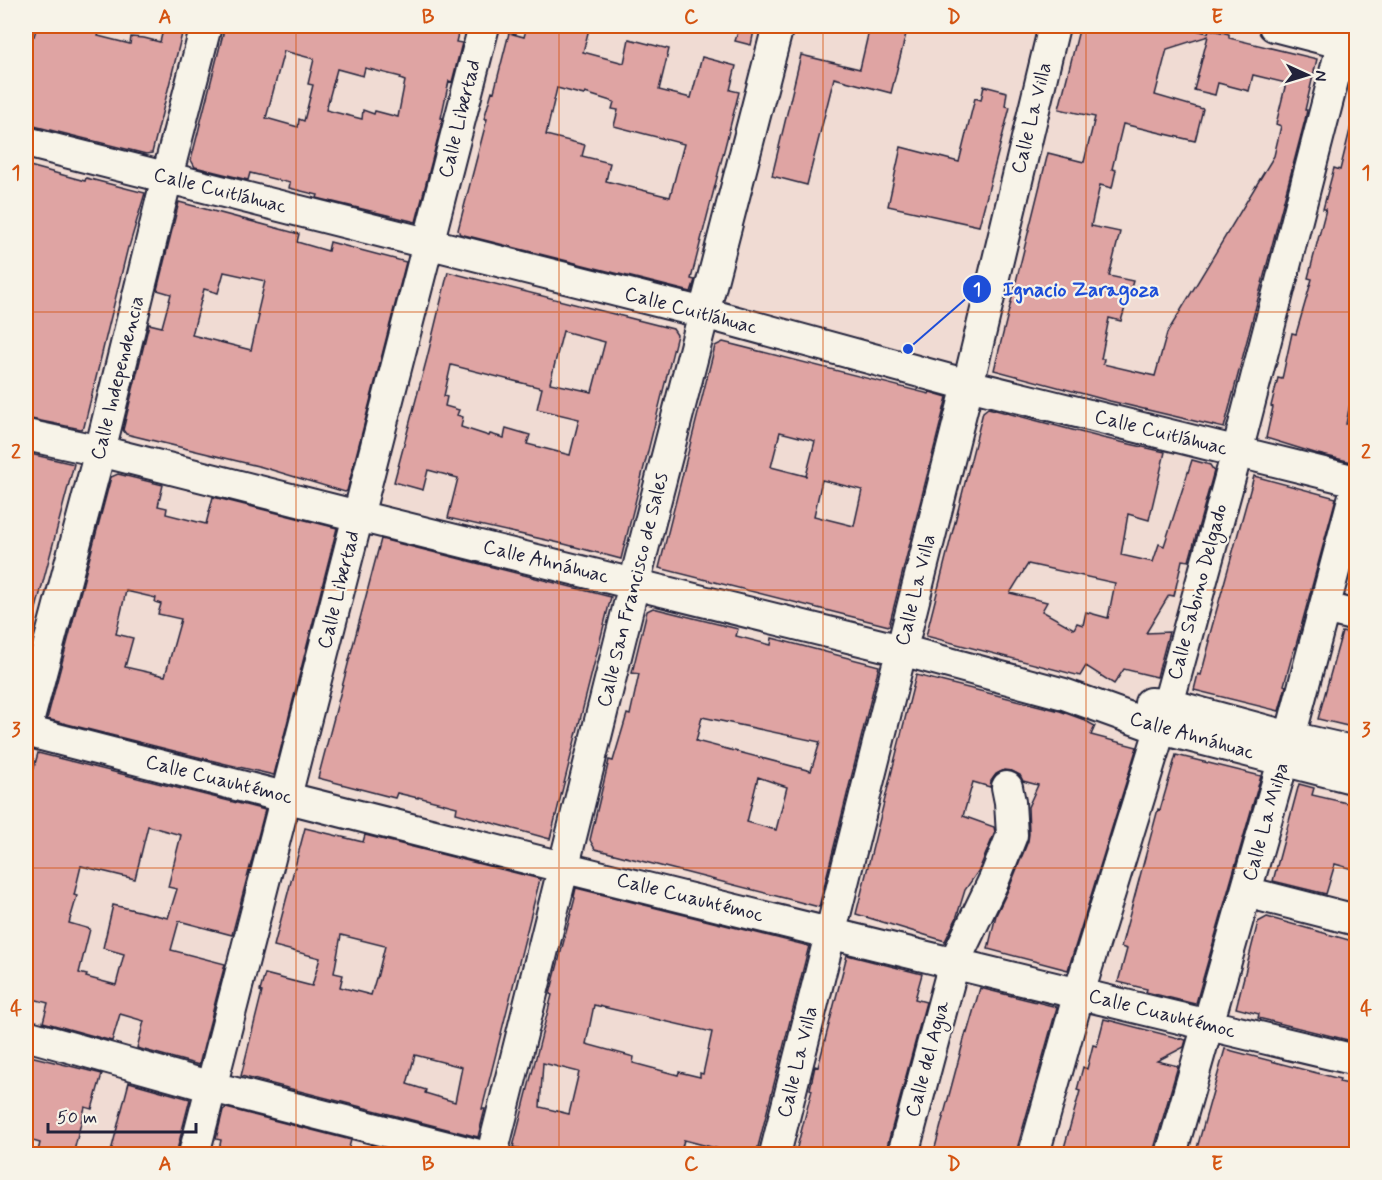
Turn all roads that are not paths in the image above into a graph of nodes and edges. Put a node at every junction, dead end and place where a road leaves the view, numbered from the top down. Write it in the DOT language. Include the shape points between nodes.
graph roads {
  1 [pos="206,26"];
  2 [pos="484,26"];
  3 [pos="778,26"];
  4 [pos="1054,26"];
  5 [pos="1274,26"];
  6 [pos="1348,38"];
  7 [pos="26,142"];
  8 [pos="167,177"];
  9 [pos="428,243"];
  10 [pos="704,313"];
  11 [pos="968,385"];
  12 [pos="26,435"];
  13 [pos="100,451"];
  14 [pos="1237,452"];
  15 [pos="1356,481"];
  16 [pos="1356,488"];
  17 [pos="358,516"];
  18 [pos="634,584"];
  19 [pos="1325,608"];
  20 [pos="1356,616"];
  21 [pos="901,650"];
  22 [pos="1164,717"];
  23 [pos="26,730"];
  24 [pos="1286,749"];
  25 [pos="1356,752"];
  26 [pos="1356,779"];
  27 [pos="1007,787"];
  28 [pos="286,798"];
  29 [pos="564,866"];
  30 [pos="1246,892"];
  31 [pos="1356,920"];
  32 [pos="831,933"];
  33 [pos="954,963"];
  34 [pos="1079,993"];
  35 [pos="1208,1025"];
  36 [pos="26,1035"];
  37 [pos="1356,1060"];
  38 [pos="212,1087"];
  39 [pos="194,1155"];
  40 [pos="475,1155"];
  41 [pos="492,1155"];
  42 [pos="775,1155"];
  43 [pos="903,1155"];
  44 [pos="1034,1155"];
  45 [pos="1171,1155"];
  1 -- 8 [label="street, Calle Independencia"];
  2 -- 9 [label="street, Calle Libertad"];
  3 -- 10 [label="street, Calle San Francisco de Sales"];
  4 -- 11 [label="street, Calle La Villa"];
  5 -- 6 [label="street"];
  6 -- 14 [label="street, Calle Sabino Delgado"];
  7 -- 8 [label="street, Calle Cuitláhuac"];
  8 -- 9 [label="street, Calle Cuitláhuac"];
  8 -- 13 [label="street, Calle Independencia"];
  9 -- 10 [label="street, Calle Cuitláhuac"];
  9 -- 17 [label="street, Calle Libertad"];
  10 -- 11 [label="street, Calle Cuitláhuac"];
  10 -- 18 [label="street, Calle San Francisco de Sales"];
  11 -- 14 [label="street, Calle Cuitláhuac"];
  11 -- 21 [label="street, Calle La Villa"];
  12 -- 13 [label="street, Calle Ahnáhuac"];
  13 -- 17 [label="street, Calle Ahnáhuac"];
  13 -- 23 [label="street, Calle Independencia"];
  14 -- 15 [label="street, Calle Cuitláhuac"];
  14 -- 22 [label="street, Calle Sabino Delgado"];
  16 -- 19 [label="street, Calle La Milpa"];
  17 -- 18 [label="street, Calle Ahnáhuac"];
  17 -- 28 [label="street, Calle Libertad"];
  18 -- 21 [label="street, Calle Ahnáhuac"];
  18 -- 29 [label="street, Calle San Francisco de Sales"];
  19 -- 20 [label="street"];
  19 -- 24 [label="street, Calle La Milpa"];
  21 -- 22 [label="street, Calle Ahnáhuac"];
  21 -- 32 [label="street, Calle La Villa"];
  22 -- 24 [label="street, Calle Ahnáhuac"];
  22 -- 34 [label="street, Calle Sabino Delgado"];
  23 -- 28 [label="street, Calle Cuauhtémoc"];
  24 -- 25 [label="street, Calle Ahnáhuac"];
  24 -- 26 [label="street, Calle Ahnáhuac"];
  24 -- 30 [label="street, Calle La Milpa"];
  27 -- 33 [label="street, Calle del Agua" via="1012,835"];
  28 -- 29 [label="street, Calle Cuauhtémoc"];
  28 -- 38 [label="street, Calle Libertad"];
  29 -- 32 [label="street, Calle Cuauhtémoc"];
  29 -- 41 [label="street, Calle San Francisco de Sales"];
  30 -- 31 [label="street"];
  30 -- 35 [label="street, Calle La Milpa"];
  32 -- 33 [label="street, Calle Cuauhtémoc"];
  32 -- 42 [label="street, Calle La Villa"];
  33 -- 34 [label="street, Calle Cuauhtémoc"];
  33 -- 43 [label="street, Calle del Agua"];
  34 -- 35 [label="street, Calle Cuauhtémoc"];
  34 -- 44 [label="street, Calle Sabino Delgado"];
  35 -- 37 [label="street, Calle Cuauhtémoc"];
  35 -- 45 [label="street, Calle La Milpa"];
  36 -- 38 [label="street"];
  38 -- 39 [label="street, Calle Libertad"];
  38 -- 40 [label="street"];
}
